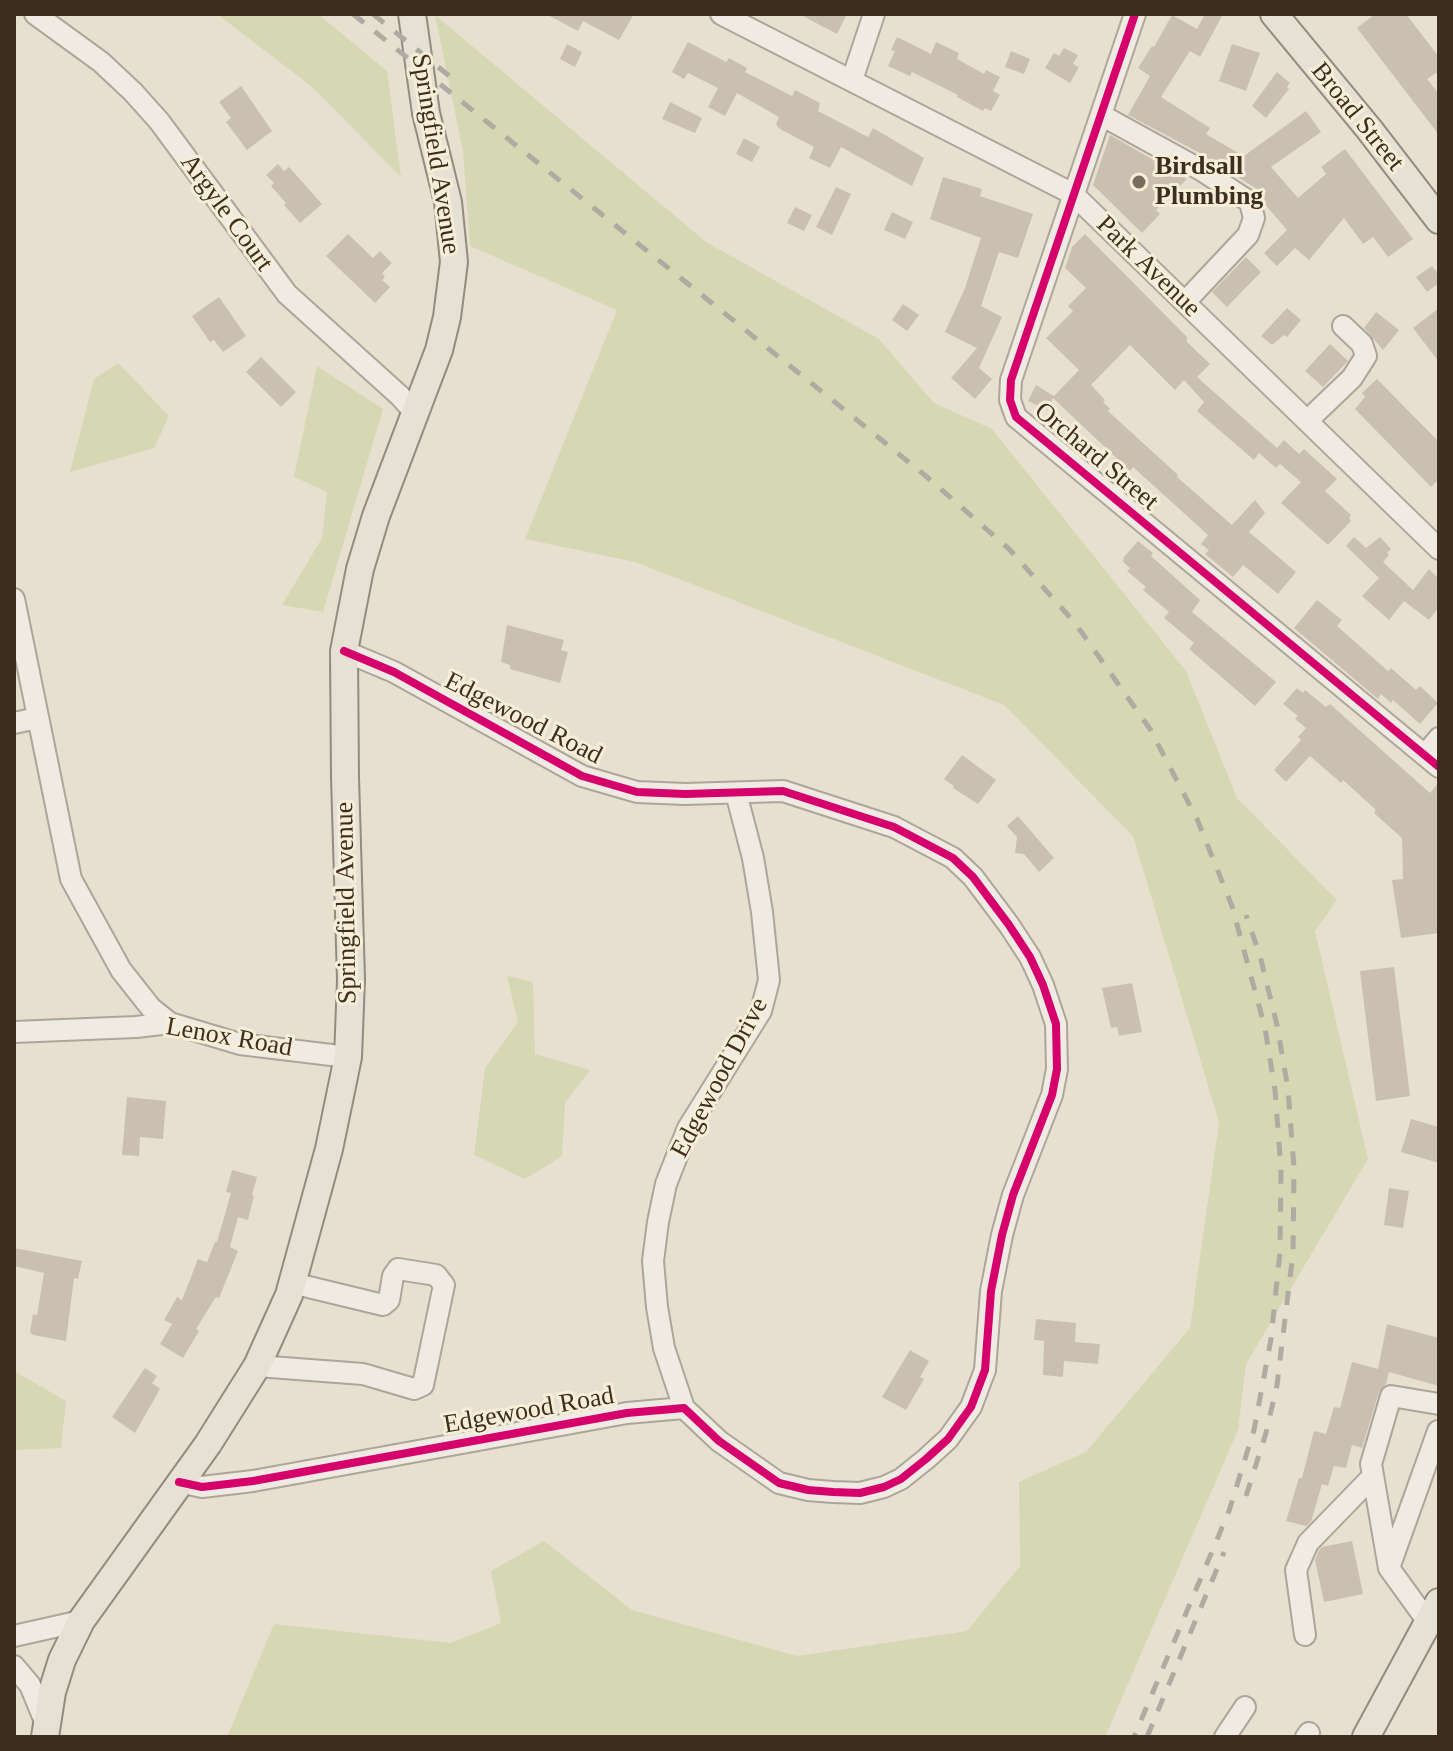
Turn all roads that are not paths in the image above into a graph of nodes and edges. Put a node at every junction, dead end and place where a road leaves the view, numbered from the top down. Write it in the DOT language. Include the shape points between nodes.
graph roads {
  1 [pos="35,14"];
  2 [pos="412,14"];
  3 [pos="721,14"];
  4 [pos="874,14"];
  5 [pos="1135,14"];
  6 [pos="1274,14"];
  7 [pos="852,80"];
  8 [pos="1101,115"];
  9 [pos="1073,194"];
  10 [pos="1439,220"];
  11 [pos="1185,302"];
  12 [pos="1343,326"];
  13 [pos="416,414"];
  14 [pos="1307,421"];
  15 [pos="1439,549"];
  16 [pos="14,599"];
  17 [pos="344,651"];
  18 [pos="37,718"];
  19 [pos="14,723"];
  20 [pos="1439,738"];
  21 [pos="1432,761"];
  22 [pos="736,793"];
  23 [pos="170,1023"];
  24 [pos="14,1032"];
  25 [pos="348,1057"];
  26 [pos="292,1283"];
  27 [pos="257,1366"];
  28 [pos="1439,1404"];
  29 [pos="684,1408"];
  30 [pos="1438,1431"];
  31 [pos="1372,1477"];
  32 [pos="179,1482"];
  33 [pos="1389,1568"];
  34 [pos="1434,1612"];
  35 [pos="81,1621"];
  36 [pos="1305,1635"];
  37 [pos="14,1636"];
  38 [pos="14,1666"];
  39 [pos="1245,1707"];
  40 [pos="45,1730"];
  41 [pos="1225,1737"];
  42 [pos="1366,1737"];
  1 -- 13 [label="street, Argyle Court" via="133,92 287,294"];
  2 -- 13 [label="main road, Springfield Avenue" via="424,99 448,202 454,262 439,350"];
  3 -- 7 [label="street, Park Avenue"];
  4 -- 7 [label="street"];
  5 -- 8 [label="street, Orchard Street"];
  6 -- 10 [label="main road, Broad Street"];
  7 -- 9 [label="street, Park Avenue"];
  8 -- 9 [label="street, Orchard Street"];
  8 -- 11 [label="street" via="1250,202 1254,218 1248,235"];
  9 -- 11 [label="street, Park Avenue"];
  9 -- 21 [label="street, Orchard Street" via="1011,380 1016,417"];
  11 -- 14 [label="street, Park Avenue"];
  12 -- 14 [label="street" via="1362,344 1366,356 1352,378"];
  13 -- 17 [label="main road, Springfield Avenue" via="368,542"];
  14 -- 15 [label="street, Park Avenue"];
  16 -- 18 [label="street"];
  17 -- 22 [label="street, Edgewood Road" via="394,672 582,776 637,792"];
  17 -- 25 [label="main road, Springfield Avenue"];
  18 -- 19 [label="street"];
  18 -- 23 [label="street" via="71,879 136,992"];
  20 -- 21 [label="street"];
  22 -- 29 [label="street, Edgewood Drive" via="755,872 769,980 761,1011 688,1128 658,1222 653,1261 657,1307"];
  22 -- 29 [label="street, Edgewood Road" via="783,791 807,798 894,827 953,858 973,877 1030,957 1056,1024 1057,1069 1002,1235 980,1386 959,1425 926,1459 901,1479 860,1493 808,1490 779,1483 719,1441"];
  23 -- 24 [label="street, Lenox Road"];
  23 -- 25 [label="street, Lenox Road" via="240,1044"];
  25 -- 26 [label="main road, Springfield Avenue"];
  26 -- 27 [label="main road, Springfield Avenue"];
  26 -- 27 [label="street" via="383,1305 398,1269 436,1275 444,1285 423,1385 414,1389 330,1369"];
  27 -- 32 [label="main road, Springfield Avenue"];
  28 -- 31 [label="street" via="1391,1396"];
  29 -- 32 [label="street, Edgewood Road" via="627,1413 253,1481 202,1487"];
  30 -- 33 [label="street"];
  31 -- 33 [label="street"];
  31 -- 36 [label="street" via="1308,1543 1296,1570"];
  32 -- 35 [label="main road, Springfield Avenue"];
  33 -- 34 [label="street"];
  34 -- 42 [label="main road"];
  35 -- 37 [label="street"];
  35 -- 40 [label="main road, Springfield Avenue" via="62,1660"];
  38 -- 40 [label="street" via="30,1685"];
  39 -- 41 [label="street"];
}
